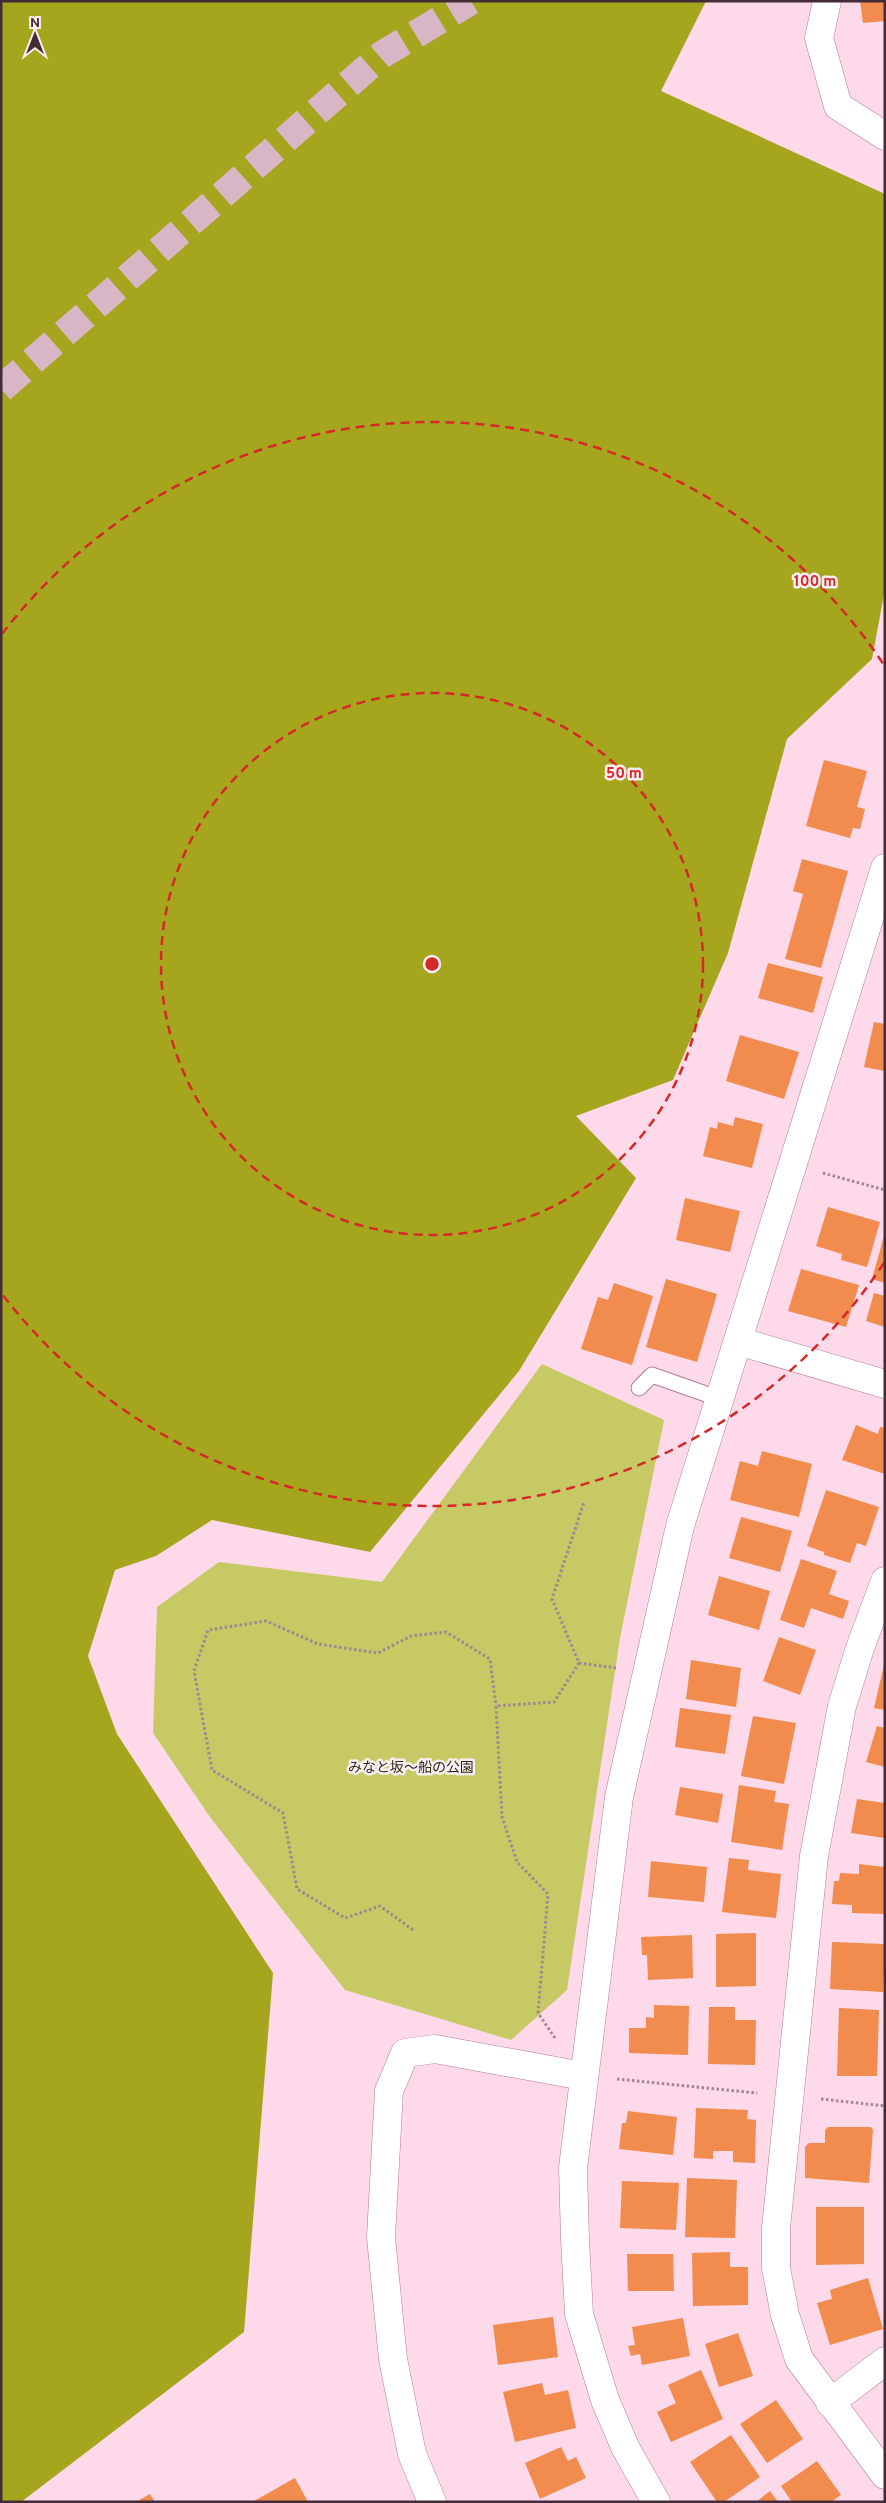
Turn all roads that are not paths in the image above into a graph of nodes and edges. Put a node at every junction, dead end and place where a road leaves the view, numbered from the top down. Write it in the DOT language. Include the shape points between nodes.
graph roads {
  1 [pos="827,1"];
  2 [pos="885,136"];
  3 [pos="885,868"];
  4 [pos="738,1341"];
  5 [pos="885,1384"];
  6 [pos="639,1388"];
  7 [pos="720,1399"];
  8 [pos="885,1581"];
  9 [pos="583,2076"];
  10 [pos="885,2361"];
  11 [pos="830,2402"];
  12 [pos="885,2475"];
  13 [pos="432,2502"];
  14 [pos="656,2502"];
  1 -- 2 [label="street" via="819,38 838,106"];
  3 -- 4 [label="street"];
  4 -- 5 [label="street"];
  4 -- 7 [label="street"];
  6 -- 7 [label="lane" via="652,1375"];
  7 -- 9 [label="street" via="680,1526 619,1797"];
  8 -- 11 [label="street" via="842,1706 814,1856 776,2228 776,2268 785,2315 799,2359"];
  9 -- 13 [label="street" via="436,2049 406,2053 389,2091 381,2237 393,2359 412,2454"];
  9 -- 14 [label="street" via="573,2168 579,2314 605,2400 625,2447"];
  10 -- 11 [label="street"];
  11 -- 12 [label="street"];
}
